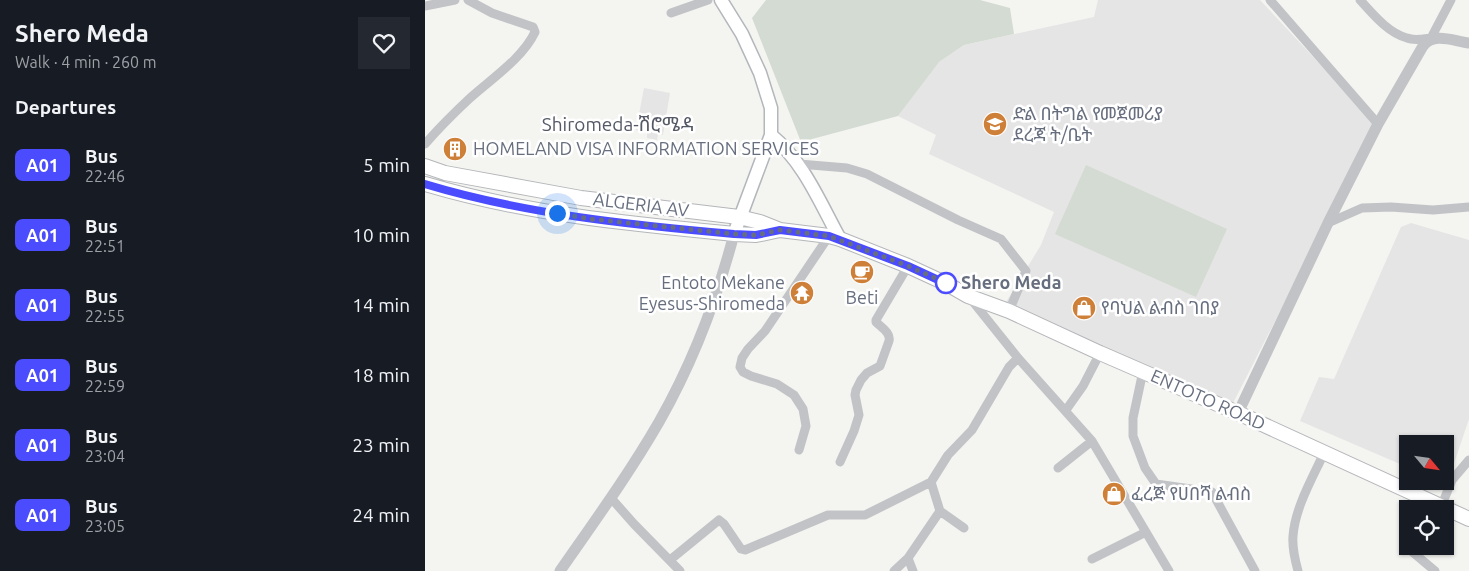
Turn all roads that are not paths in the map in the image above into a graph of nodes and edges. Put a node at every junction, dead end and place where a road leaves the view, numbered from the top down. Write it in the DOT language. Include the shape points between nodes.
graph roads {
  1 [pos="455,0"];
  2 [pos="468,0"];
  3 [pos="708,0"];
  4 [pos="721,0"];
  5 [pos="1270,0"];
  6 [pos="1361,0"];
  7 [pos="1451,0"];
  8 [pos="425,6"];
  9 [pos="671,13"];
  10 [pos="1431,38"];
  11 [pos="1469,44"];
  12 [pos="1378,124"];
  13 [pos="771,135"];
  14 [pos="425,144"];
  15 [pos="799,164"];
  16 [pos="425,166"];
  17 [pos="425,184"];
  18 [pos="1469,207"];
  19 [pos="739,217"];
  20 [pos="1328,222"];
  21 [pos="780,230"];
  22 [pos="734,234"];
  23 [pos="834,238"];
  24 [pos="908,266"];
  25 [pos="968,296"];
  26 [pos="1009,311"];
  27 [pos="1100,353"];
  28 [pos="1018,358"];
  29 [pos="1143,371"];
  30 [pos="1066,410"];
  31 [pos="1237,412"];
  32 [pos="1092,441"];
  33 [pos="799,450"];
  34 [pos="1324,453"];
  35 [pos="1469,460"];
  36 [pos="840,462"];
  37 [pos="1058,468"];
  38 [pos="931,482"];
  39 [pos="611,498"];
  40 [pos="1422,500"];
  41 [pos="1436,500"];
  42 [pos="940,511"];
  43 [pos="1454,513"];
  44 [pos="1469,519"];
  45 [pos="964,528"];
  46 [pos="1146,532"];
  47 [pos="1416,555"];
  48 [pos="909,558"];
  49 [pos="670,560"];
  50 [pos="1092,560"];
  51 [pos="1252,570"];
  52 [pos="559,571"];
  53 [pos="680,571"];
  54 [pos="894,571"];
  55 [pos="913,571"];
  56 [pos="1169,571"];
  57 [pos="1297,571"];
  58 [pos="1435,571"];
  1 -- 8 [label="street"];
  2 -- 14 [label="street" via="492,14 533,27 535,32 521,52"];
  3 -- 9 [label="street"];
  4 -- 13 [label="main road" via="742,34 760,73 771,108"];
  5 -- 12 [label="street"];
  6 -- 10 [label="street" via="1375,17 1399,35 1411,39"];
  7 -- 10 [label="street"];
  10 -- 11 [label="street"];
  10 -- 12 [label="street" via="1423,46"];
  12 -- 20 [label="street"];
  13 -- 15 [label="main road"];
  13 -- 19 [label="main road"];
  15 -- 23 [label="main road"];
  15 -- 26 [label="street" via="847,168 867,174 1001,239 1026,271"];
  16 -- 19 [label="main road, ALGERIA AV" via="445,173 581,198"];
  17 -- 22 [label="main road, ALGERIA AV" via="591,219"];
  18 -- 20 [label="street" via="1433,210 1362,208"];
  19 -- 21 [label="main road, ALGERIA AV"];
  19 -- 22 [label="main road"];
  20 -- 31 [label="street"];
  21 -- 22 [label="main road, ALGERIA AV" via="756,235"];
  21 -- 23 [label="main road, ENTOTO ROAD"];
  22 -- 39 [label="street" via="712,306 677,387"];
  23 -- 24 [label="main road, ENTOTO ROAD"];
  23 -- 33 [label="street" via="748,349 740,367 743,372 777,384 794,395 803,409 806,426"];
  24 -- 25 [label="main road, ENTOTO ROAD"];
  24 -- 36 [label="street" via="876,320 888,333 889,341 880,366 867,373 856,390 858,422"];
  25 -- 26 [label="main road, ENTOTO ROAD"];
  25 -- 28 [label="street"];
  26 -- 27 [label="main road, ENTOTO ROAD"];
  27 -- 29 [label="main road, ENTOTO ROAD"];
  27 -- 30 [label="street"];
  28 -- 30 [label="street"];
  28 -- 38 [label="street" via="1009,367 971,430 948,455"];
  29 -- 31 [label="main road, ENTOTO ROAD"];
  29 -- 51 [label="street" via="1133,418 1133,436 1145,468 1156,484 1212,492"];
  30 -- 32 [label="street"];
  31 -- 34 [label="main road, ENTOTO ROAD"];
  32 -- 37 [label="street"];
  32 -- 46 [label="street"];
  34 -- 40 [label="main road, ENTOTO ROAD"];
  34 -- 57 [label="street" via="1295,522 1293,545"];
  35 -- 41 [label="street"];
  38 -- 42 [label="street"];
  38 -- 49 [label="street" via="865,515 828,515 745,550 719,520"];
  39 -- 49 [label="street"];
  39 -- 52 [label="street"];
  42 -- 45 [label="street"];
  42 -- 48 [label="street"];
  43 -- 44 [label="main road, ENTOTO ROAD"];
  46 -- 50 [label="street"];
  46 -- 56 [label="street"];
  47 -- 58 [label="street"];
  48 -- 54 [label="street"];
  48 -- 55 [label="street"];
  49 -- 53 [label="street"];
}
